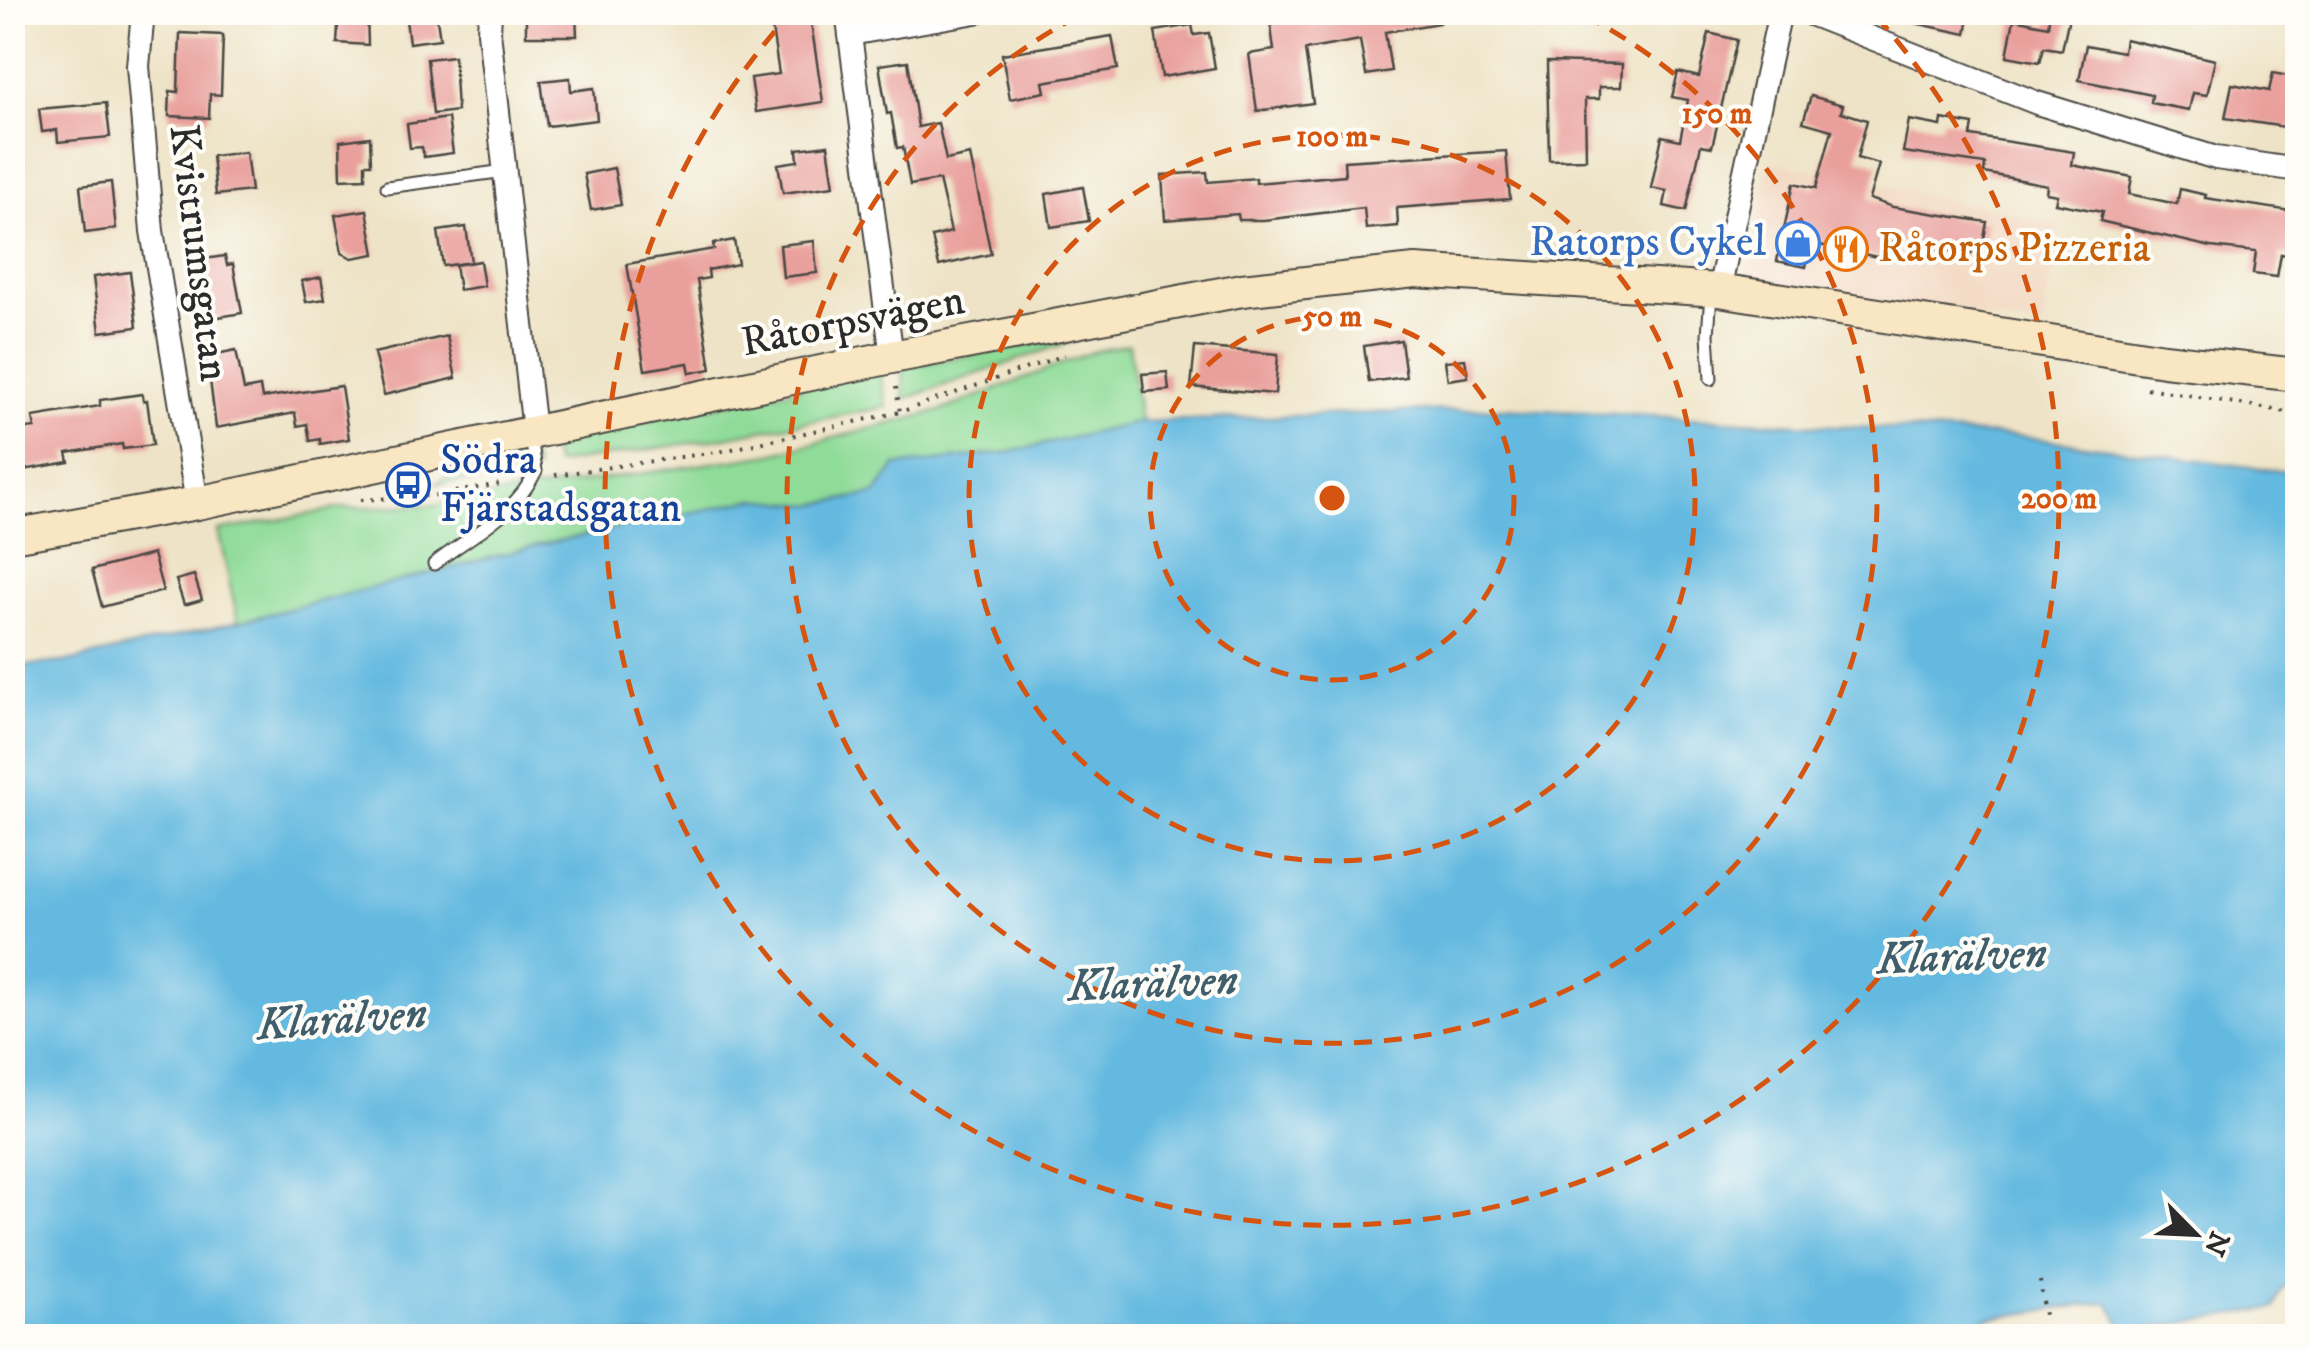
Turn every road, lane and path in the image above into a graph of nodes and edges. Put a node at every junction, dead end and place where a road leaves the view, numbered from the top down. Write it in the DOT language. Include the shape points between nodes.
graph roads {
  1 [pos="143,12"];
  2 [pos="490,12"];
  3 [pos="976,12"];
  4 [pos="1780,12"];
  5 [pos="1805,12"];
  6 [pos="848,23"];
  7 [pos="2298,170"];
  8 [pos="504,172"];
  9 [pos="387,187"];
  10 [pos="1715,290"];
  11 [pos="1079,350"];
  12 [pos="892,356"];
  13 [pos="2298,375"];
  14 [pos="1712,379"];
  15 [pos="2132,386"];
  16 [pos="2298,414"];
  17 [pos="532,432"];
  18 [pos="532,479"];
  19 [pos="361,500"];
  20 [pos="196,503"];
  21 [pos="12,536"];
  22 [pos="434,564"];
  23 [pos="2040,1282"];
  24 [pos="2046,1322"];
  25 [pos="1761,1327"];
  26 [pos="1762,1336"];
  1 -- 20 [label="street, Kvistrumsgatan" via="138,66 152,231"];
  2 -- 8 [label="street"];
  3 -- 6 [label="street"];
  4 -- 10 [label="street"];
  5 -- 7 [label="street" via="2037,103 2216,158"];
  6 -- 12 [label="street"];
  8 -- 9 [label="lane"];
  8 -- 17 [label="street"];
  10 -- 12 [label="street, Råtorpsvägen" via="1415,271 1242,290"];
  10 -- 13 [label="street, Råtorpsvägen"];
  10 -- 14 [label="lane" via="1708,335"];
  11 -- 18 [label="path" via="900,412 723,451"];
  12 -- 17 [label="street, Råtorpsvägen"];
  15 -- 16 [label="path"];
  17 -- 18 [label="lane"];
  17 -- 20 [label="street, Råtorpsvägen"];
  18 -- 19 [label="path"];
  18 -- 22 [label="lane" via="498,521"];
  20 -- 21 [label="street, Råtorpsvägen"];
  23 -- 24 [label="path"];
  25 -- 26 [label="path"];
}
